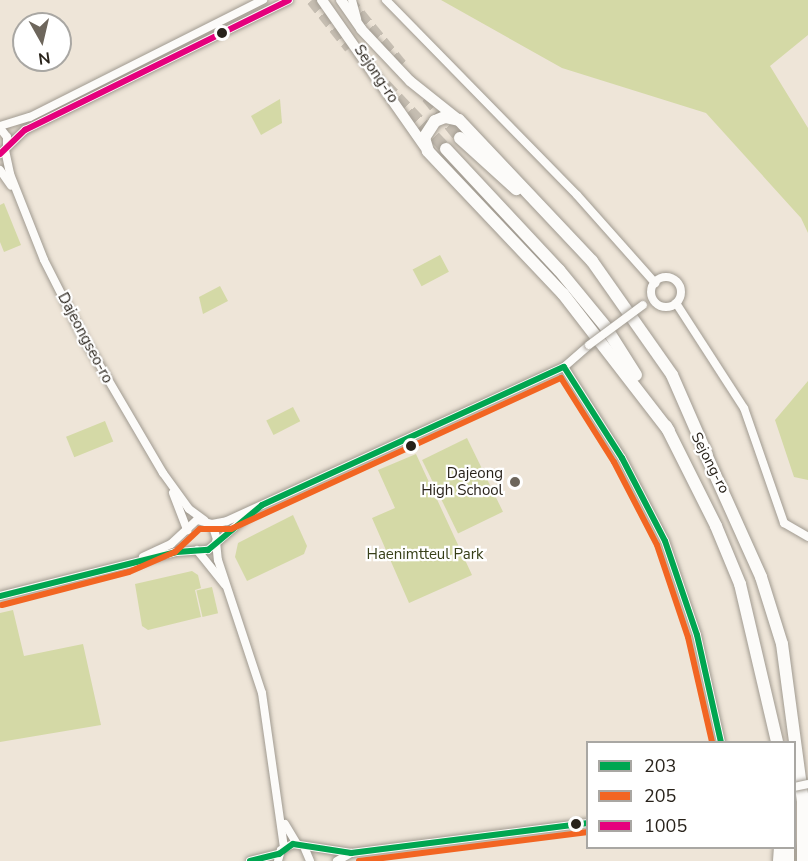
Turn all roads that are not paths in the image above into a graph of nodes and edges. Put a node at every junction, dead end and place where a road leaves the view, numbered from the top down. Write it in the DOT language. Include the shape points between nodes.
graph roads {
  1 [pos="263,0"];
  2 [pos="289,0"];
  3 [pos="322,0"];
  4 [pos="341,0"];
  5 [pos="352,0"];
  6 [pos="386,0"];
  7 [pos="361,29"];
  8 [pos="459,120"];
  9 [pos="0,127"];
  10 [pos="460,138"];
  11 [pos="446,149"];
  12 [pos="4,150"];
  13 [pos="428,151"];
  14 [pos="0,171"];
  15 [pos="19,197"];
  16 [pos="655,283"];
  17 [pos="654,299"];
  18 [pos="676,303"];
  19 [pos="564,367"];
  20 [pos="669,431"];
  21 [pos="707,455"];
  22 [pos="163,473"];
  23 [pos="262,505"];
  24 [pos="208,522"];
  25 [pos="186,532"];
  26 [pos="808,537"];
  27 [pos="217,541"];
  28 [pos="195,550"];
  29 [pos="125,564"];
  30 [pos="228,588"];
  31 [pos="0,596"];
  32 [pos="793,714"];
  33 [pos="721,741"];
  34 [pos="777,741"];
  35 [pos="808,797"];
  36 [pos="283,817"];
  37 [pos="586,823"];
  38 [pos="301,847"];
  39 [pos="351,853"];
  40 [pos="281,854"];
  41 [pos="250,861"];
  42 [pos="310,861"];
  43 [pos="337,861"];
  44 [pos="803,861"];
  1 -- 9 [label="street" via="30,117"];
  2 -- 12 [label="street" via="25,130"];
  3 -- 13 [label="main road, Sejong-ro"];
  4 -- 7 [label="main road, Sejong-ro"];
  5 -- 7 [label="street"];
  6 -- 16 [label="street" via="577,195"];
  7 -- 8 [label="main road, Sejong-ro" via="410,81"];
  8 -- 13 [label="highway" via="445,117 426,129"];
  8 -- 21 [label="highway" via="592,261 637,321 672,375"];
  9 -- 12 [label="street" via="7,137"];
  10 -- 21 [label="highway, Sejong-ro" via="546,221 623,313"];
  11 -- 20 [label="highway, Sejong-ro" via="605,326"];
  12 -- 15 [label="street"];
  13 -- 20 [label="highway" via="563,294"];
  14 -- 15 [label="street"];
  15 -- 22 [label="street, Dajeongseo-ro" via="82,335"];
  16 -- 17 [label="street"];
  16 -- 18 [label="street" via="667,277 676,280 681,293"];
  17 -- 18 [label="street" via="663,306"];
  17 -- 19 [label="street, bridge"];
  18 -- 26 [label="street" via="744,408 784,523"];
  19 -- 23 [label="street"];
  19 -- 33 [label="street" via="622,458 664,541 697,635"];
  20 -- 34 [label="highway, Sejong-ro" via="740,585"];
  21 -- 32 [label="highway, Sejong-ro" via="761,577 782,644"];
  22 -- 24 [label="street" via="189,509"];
  22 -- 25 [label="street"];
  23 -- 24 [label="street"];
  23 -- 27 [label="street"];
  24 -- 25 [label="street" via="191,524"];
  24 -- 27 [label="street"];
  25 -- 28 [label="street"];
  25 -- 29 [label="street"];
  27 -- 28 [label="street" via="208,550"];
  27 -- 30 [label="street"];
  28 -- 29 [label="street"];
  28 -- 30 [label="street"];
  29 -- 31 [label="street"];
  30 -- 36 [label="street" via="258,675"];
  32 -- 35 [label="highway"];
  32 -- 44 [label="highway, Sejong-ro" via="803,801"];
  36 -- 38 [label="street"];
  36 -- 40 [label="street"];
  37 -- 39 [label="street"];
  38 -- 39 [label="street"];
  38 -- 40 [label="street"];
  38 -- 42 [label="street"];
  39 -- 43 [label="street"];
  40 -- 41 [label="street"];
}
